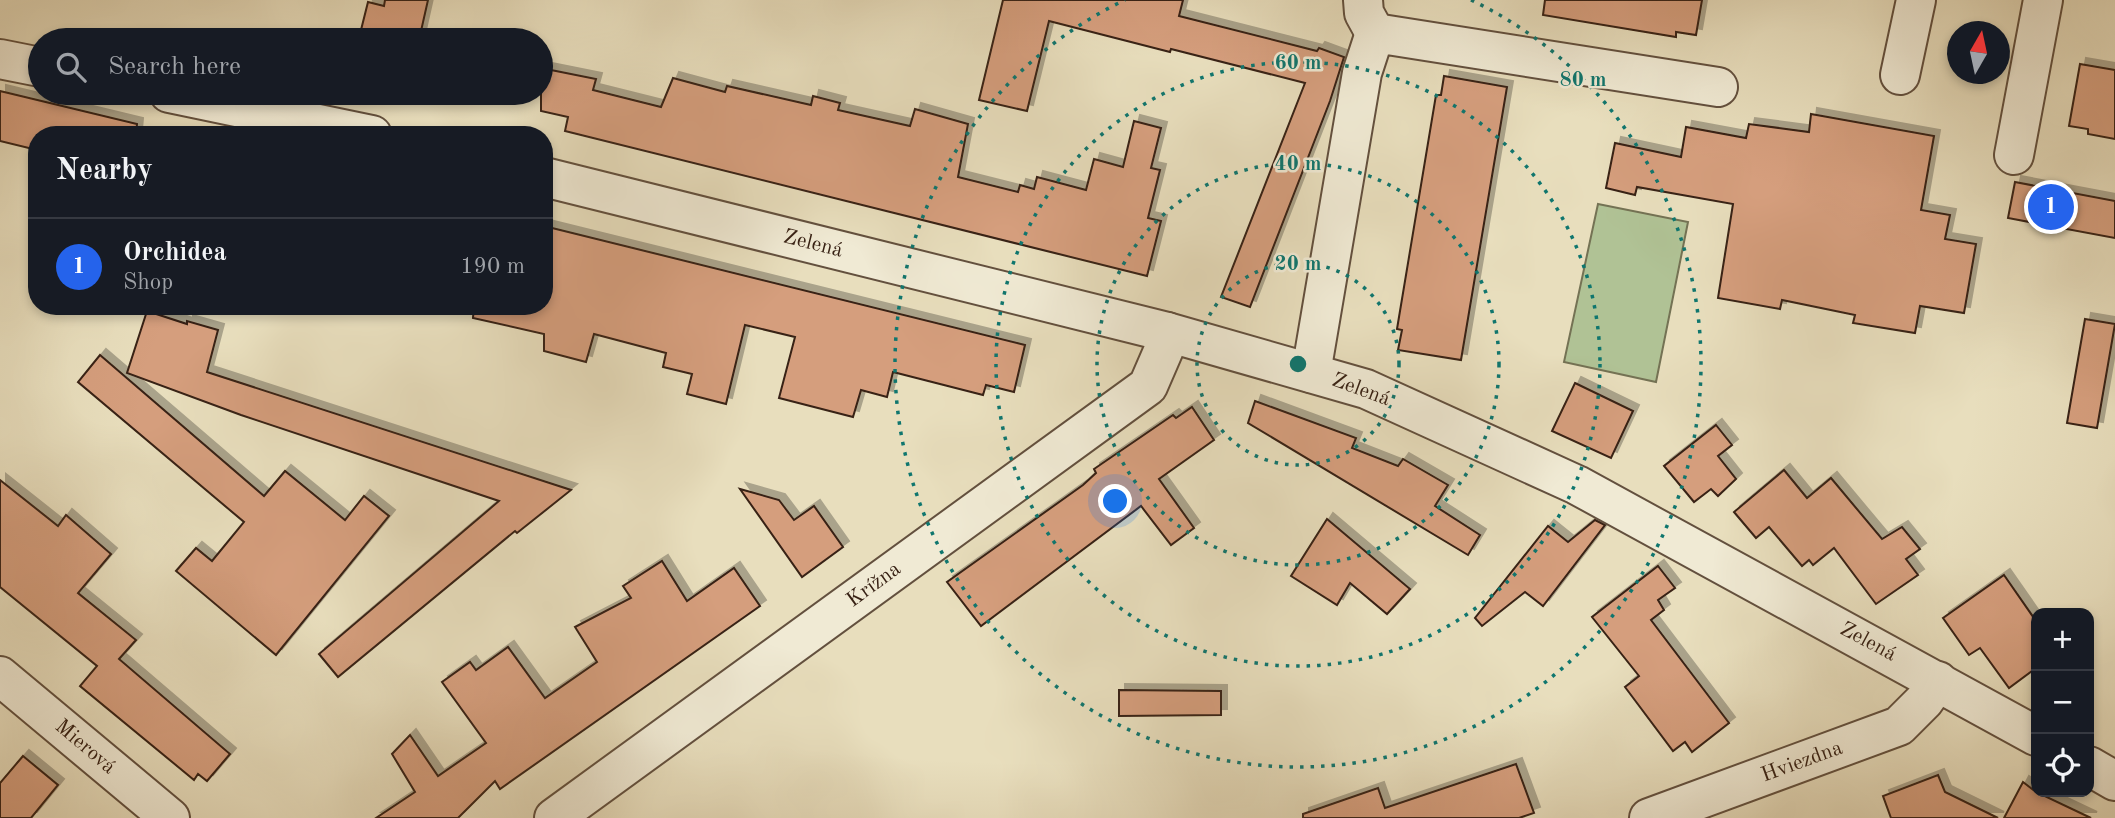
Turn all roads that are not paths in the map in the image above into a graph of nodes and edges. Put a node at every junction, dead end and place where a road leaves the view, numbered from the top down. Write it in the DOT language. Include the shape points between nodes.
graph roads {
  1 [pos="1916,0"];
  2 [pos="2043,0"];
  3 [pos="1369,17"];
  4 [pos="0,59"];
  5 [pos="28,65"];
  6 [pos="1900,75"];
  7 [pos="1718,87"];
  8 [pos="227,105"];
  9 [pos="328,126"];
  10 [pos="2014,155"];
  11 [pos="553,179"];
  12 [pos="1167,332"];
  13 [pos="1311,373"];
  14 [pos="0,676"];
  15 [pos="1938,681"];
  16 [pos="2032,734"];
  17 [pos="2094,769"];
  18 [pos="2115,781"];
  19 [pos="170,818"];
  20 [pos="554,818"];
  21 [pos="1649,818"];
  1 -- 6 [label="street"];
  2 -- 10 [label="street"];
  3 -- 7 [label="street"];
  3 -- 13 [label="street"];
  4 -- 5 [label="street"];
  8 -- 9 [label="street"];
  11 -- 12 [label="street, Zelená"];
  12 -- 13 [label="street, Zelená"];
  12 -- 20 [label="street, Krížna" via="1147,386"];
  13 -- 15 [label="street, Zelená" via="1366,389 1577,485"];
  14 -- 19 [label="street, Mierová"];
  15 -- 16 [label="street, Zelená"];
  15 -- 21 [label="street, Hviezdna" via="1899,726"];
  17 -- 18 [label="street"];
}
